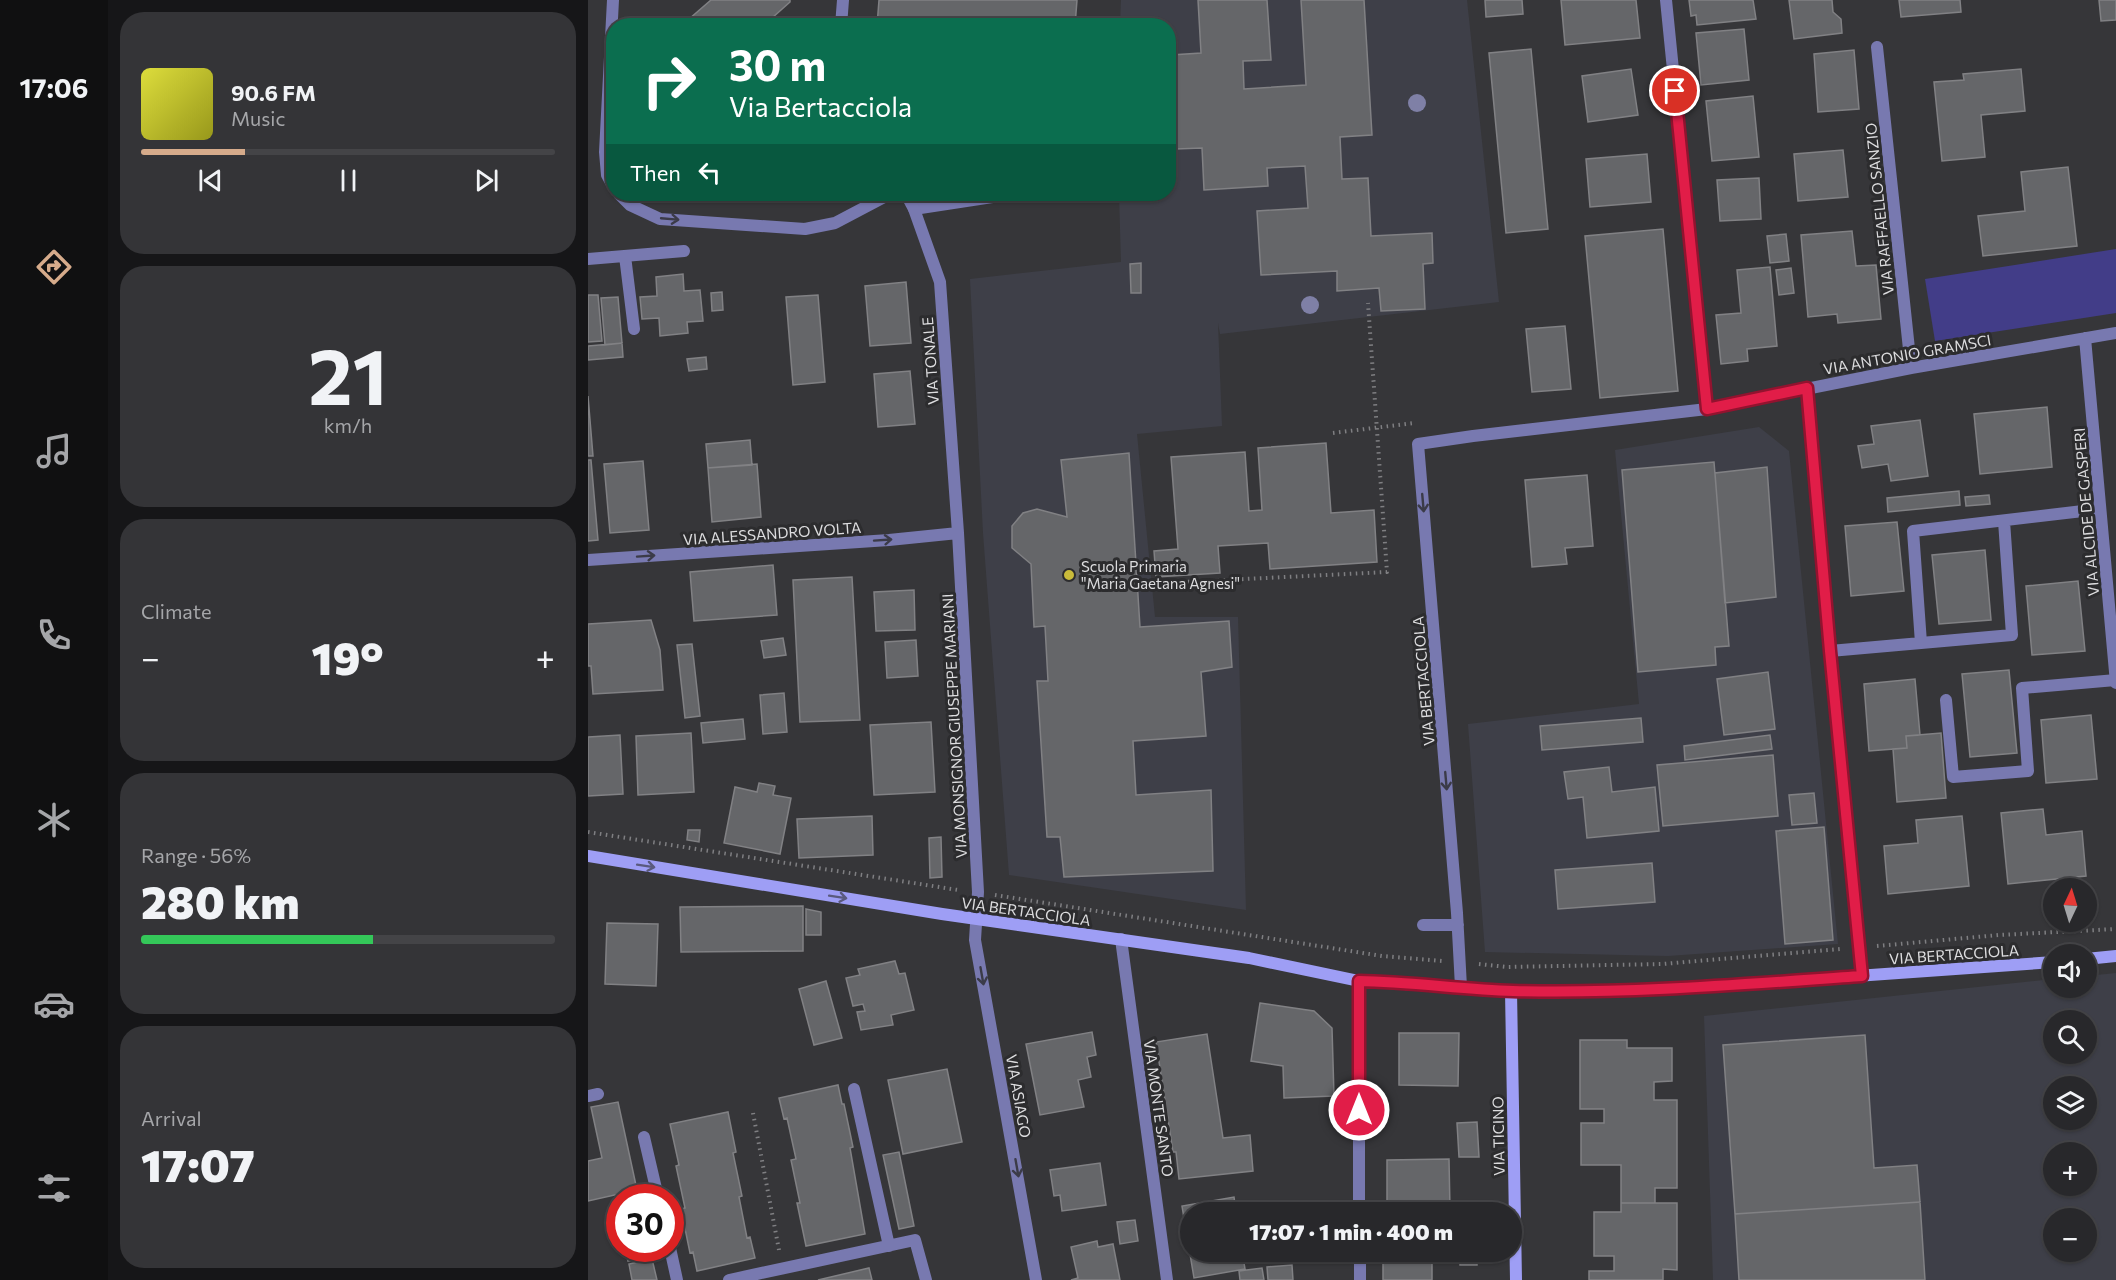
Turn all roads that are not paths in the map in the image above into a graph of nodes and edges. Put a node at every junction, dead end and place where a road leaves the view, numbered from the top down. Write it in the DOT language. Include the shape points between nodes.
graph roads {
  1 [pos="613,0"];
  2 [pos="843,0"];
  3 [pos="1666,0"];
  4 [pos="612,18"];
  5 [pos="842,18"];
  6 [pos="1877,47"];
  7 [pos="606,133"];
  8 [pos="606,164"];
  9 [pos="626,201"];
  10 [pos="877,201"];
  11 [pos="910,201"];
  12 [pos="966,201"];
  13 [pos="914,209"];
  14 [pos="684,251"];
  15 [pos="625,256"];
  16 [pos="588,259"];
  17 [pos="634,329"];
  18 [pos="2116,333"];
  19 [pos="2085,338"];
  20 [pos="1911,368"];
  21 [pos="1807,388"];
  22 [pos="1707,409"];
  23 [pos="1418,444"];
  24 [pos="2100,509"];
  25 [pos="2004,521"];
  26 [pos="958,533"];
  27 [pos="588,560"];
  28 [pos="1921,643"];
  29 [pos="1830,651"];
  30 [pos="2116,682"];
  31 [pos="1946,700"];
  32 [pos="588,856"];
  33 [pos="976,918"];
  34 [pos="1424,925"];
  35 [pos="1458,925"];
  36 [pos="1121,939"];
  37 [pos="2116,956"];
  38 [pos="2097,958"];
  39 [pos="2043,963"];
  40 [pos="1862,976"];
  41 [pos="1359,981"];
  42 [pos="1461,987"];
  43 [pos="1511,991"];
  44 [pos="854,1089"];
  45 [pos="645,1137"];
  46 [pos="655,1184"];
  47 [pos="1359,1202"];
  48 [pos="888,1246"];
  49 [pos="673,1262"];
  50 [pos="1360,1262"];
  51 [pos="677,1280"];
  52 [pos="729,1280"];
  53 [pos="926,1280"];
  54 [pos="1036,1280"];
  55 [pos="1167,1280"];
  56 [pos="1360,1280"];
  57 [pos="1516,1280"];
  1 -- 4 [label="street"];
  2 -- 5 [label="street"];
  3 -- 22 [label="street"];
  6 -- 20 [label="street, VIA RAFFAELLO SANZIO"];
  7 -- 8 [label="street"];
  9 -- 10 [label="street, one-way" via="660,219 805,229 835,223"];
  11 -- 13 [label="street, VIA TONALE"];
  12 -- 13 [label="street"];
  13 -- 26 [label="street, VIA TONALE" via="940,282"];
  14 -- 15 [label="street"];
  15 -- 16 [label="street"];
  15 -- 17 [label="street"];
  18 -- 19 [label="street, VIA ANTONIO GRAMSCI"];
  19 -- 20 [label="street, VIA ANTONIO GRAMSCI"];
  19 -- 24 [label="street, VIA ALCIDE DE GASPERI"];
  20 -- 21 [label="street, VIA ANTONIO GRAMSCI"];
  21 -- 22 [label="street, VIA ANTONIO GRAMSCI"];
  21 -- 29 [label="street"];
  22 -- 23 [label="street, VIA ANTONIO GRAMSCI"];
  23 -- 35 [label="street, VIA BERTACCIOLA, one-way"];
  24 -- 25 [label="street"];
  24 -- 30 [label="street, VIA ALCIDE DE GASPERI"];
  25 -- 28 [label="street" via="1913,531"];
  25 -- 28 [label="street" via="2012,634"];
  27 -- 26 [label="street, VIA ALESSANDRO VOLTA, one-way"];
  26 -- 33 [label="street, VIA MONSIGNOR GIUSEPPE MARIANI" via="978,892"];
  28 -- 29 [label="street"];
  29 -- 40 [label="street"];
  30 -- 31 [label="street" via="2022,688 2028,771 1953,777"];
  32 -- 33 [label="street, VIA BERTACCIOLA, one-way"];
  33 -- 36 [label="street, VIA BERTACCIOLA"];
  33 -- 54 [label="street, VIA ASIAGO, one-way" via="975,940"];
  34 -- 35 [label="street"];
  35 -- 42 [label="street, VIA BERTACCIOLA"];
  36 -- 41 [label="street, VIA BERTACCIOLA" via="1249,958"];
  36 -- 55 [label="street, VIA MONTE SANTO"];
  37 -- 38 [label="street"];
  39 -- 40 [label="street, VIA BERTACCIOLA"];
  40 -- 43 [label="street, VIA BERTACCIOLA" via="1686,988"];
  41 -- 42 [label="street, VIA BERTACCIOLA"];
  41 -- 47 [label="street"];
  42 -- 43 [label="street, VIA BERTACCIOLA"];
  43 -- 57 [label="street, VIA TICINO"];
  44 -- 48 [label="street"];
  45 -- 46 [label="street"];
  48 -- 52 [label="street"];
  48 -- 53 [label="street" via="915,1240"];
  49 -- 51 [label="street"];
  50 -- 56 [label="street"];
}
